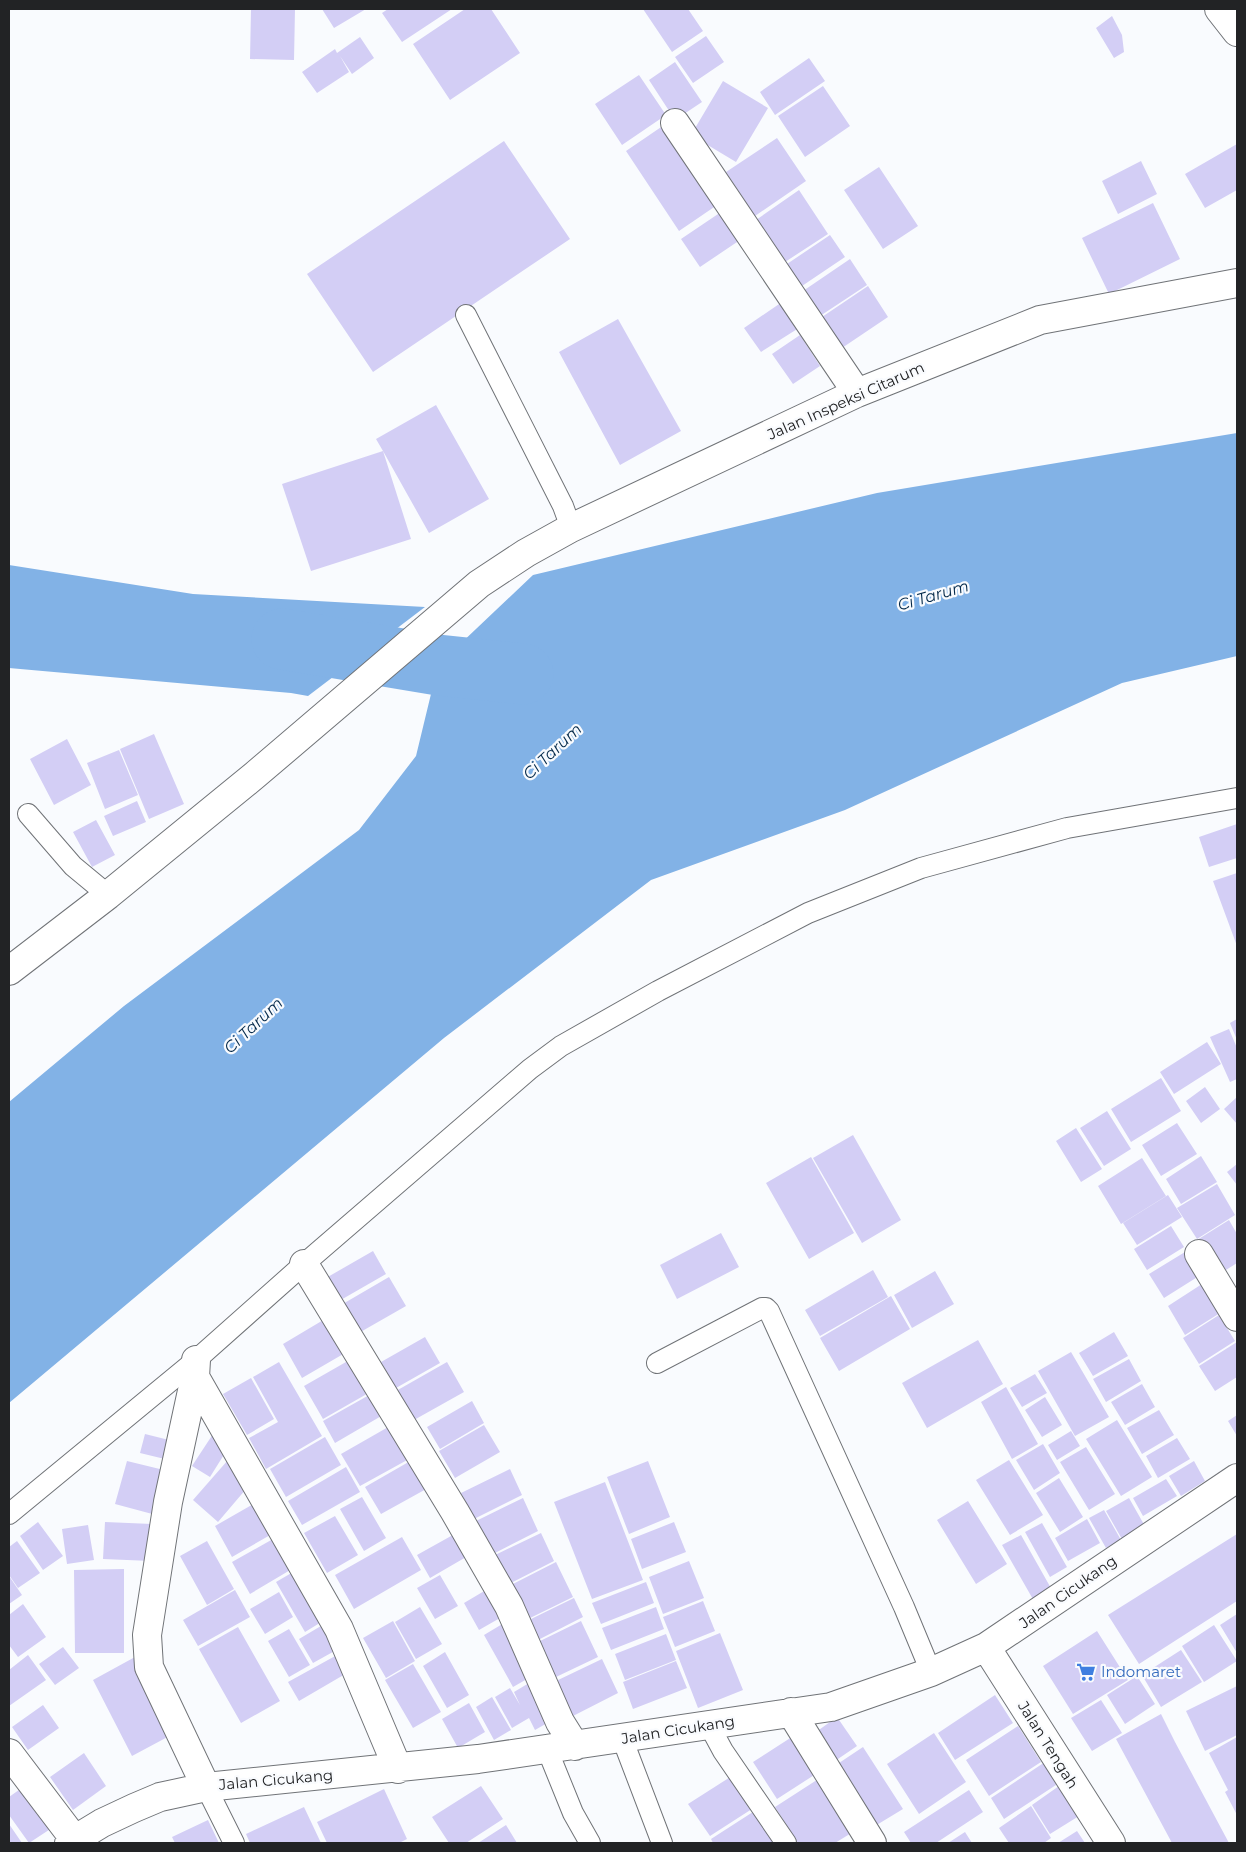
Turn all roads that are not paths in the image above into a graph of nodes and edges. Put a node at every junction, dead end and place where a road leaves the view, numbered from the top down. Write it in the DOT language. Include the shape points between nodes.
graph roads {
  1 [pos="1219,9"];
  2 [pos="1237,32"];
  3 [pos="676,123"];
  4 [pos="1237,283"];
  5 [pos="466,315"];
  6 [pos="857,393"];
  7 [pos="571,528"];
  8 [pos="1237,798"];
  9 [pos="28,814"];
  10 [pos="108,895"];
  11 [pos="9,971"];
  12 [pos="1199,1254"];
  13 [pos="304,1264"];
  14 [pos="1237,1318"];
  15 [pos="657,1363"];
  16 [pos="196,1368"];
  17 [pos="1237,1478"];
  18 [pos="9,1514"];
  19 [pos="986,1647"];
  20 [pos="931,1672"];
  21 [pos="791,1712"];
  22 [pos="709,1725"];
  23 [pos="622,1738"];
  24 [pos="575,1746"];
  25 [pos="547,1749"];
  26 [pos="9,1753"];
  27 [pos="398,1768"];
  28 [pos="206,1787"];
  29 [pos="72,1841"];
  30 [pos="234,1843"];
  31 [pos="590,1843"];
  32 [pos="662,1843"];
  33 [pos="786,1843"];
  34 [pos="872,1843"];
  35 [pos="1111,1843"];
  1 -- 2 [label="street"];
  3 -- 6 [label="street"];
  4 -- 6 [label="street, Jalan Inspeksi Citarum" via="1040,320"];
  5 -- 7 [label="lane" via="563,506"];
  6 -- 7 [label="street, Jalan Inspeksi Citarum"];
  7 -- 10 [label="street, Jalan Inspeksi Citarum" via="479,584"];
  8 -- 13 [label="lane" via="1067,828 921,868 808,913 561,1046 530,1069"];
  9 -- 10 [label="lane" via="73,866"];
  10 -- 11 [label="street, Jalan Inspeksi Citarum"];
  12 -- 14 [label="street"];
  13 -- 16 [label="lane"];
  13 -- 24 [label="street" via="509,1606 560,1722"];
  15 -- 20 [label="lane" via="762,1308 769,1311"];
  16 -- 18 [label="lane"];
  16 -- 27 [label="street" via="339,1629"];
  16 -- 28 [label="street" via="168,1502 147,1647 149,1667"];
  17 -- 19 [label="street, Jalan Cicukang"];
  19 -- 20 [label="street, Jalan Cicukang"];
  19 -- 35 [label="street, Jalan Tengah"];
  20 -- 21 [label="street, Jalan Cicukang" via="831,1706"];
  21 -- 22 [label="street, Jalan Cicukang"];
  21 -- 34 [label="street"];
  22 -- 23 [label="street, Jalan Cicukang"];
  22 -- 33 [label="lane" via="722,1751"];
  23 -- 24 [label="street, Jalan Cicukang"];
  23 -- 32 [label="lane"];
  24 -- 25 [label="street, Jalan Cicukang"];
  25 -- 27 [label="street, Jalan Cicukang"];
  25 -- 31 [label="lane" via="573,1814"];
  26 -- 29 [label="street"];
  27 -- 28 [label="street, Jalan Cicukang"];
  28 -- 29 [label="street, Jalan Cicukang" via="142,1804"];
  28 -- 30 [label="lane"];
}
